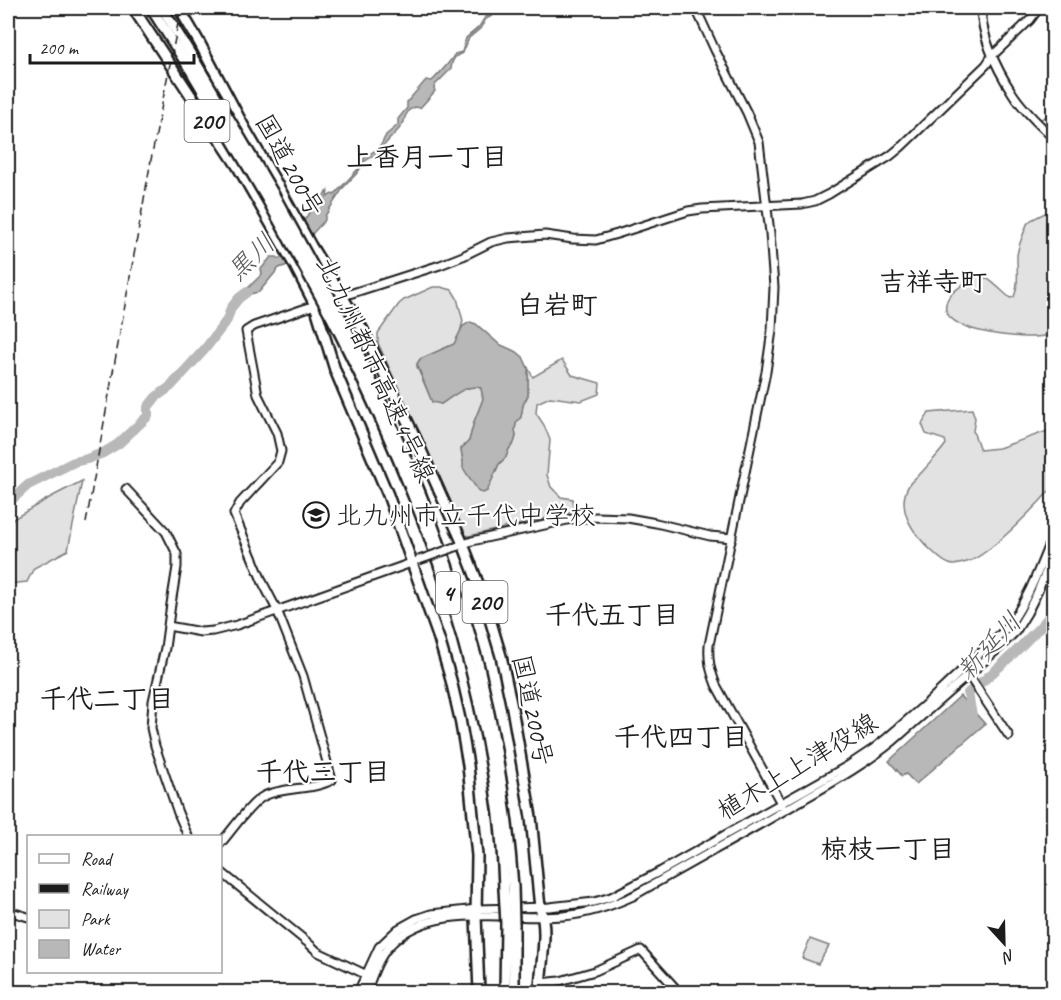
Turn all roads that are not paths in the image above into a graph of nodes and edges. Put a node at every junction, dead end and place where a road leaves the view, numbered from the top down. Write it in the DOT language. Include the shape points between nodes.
graph roads {
  1 [pos="133,8"];
  2 [pos="151,8"];
  3 [pos="162,8"];
  4 [pos="179,8"];
  5 [pos="981,8"];
  6 [pos="1039,8"];
  7 [pos="698,13"];
  8 [pos="992,56"];
  9 [pos="193,66"];
  10 [pos="1053,139"];
  11 [pos="766,205"];
  12 [pos="342,297"];
  13 [pos="315,305"];
  14 [pos="126,489"];
  15 [pos="1053,532"];
  16 [pos="732,538"];
  17 [pos="464,544"];
  18 [pos="1053,552"];
  19 [pos="416,561"];
  20 [pos="277,610"];
  21 [pos="168,626"];
  22 [pos="967,674"];
  23 [pos="1009,736"];
  24 [pos="783,807"];
  25 [pos="187,835"];
  26 [pos="222,842"];
  27 [pos="222,873"];
  28 [pos="8,911"];
  29 [pos="542,912"];
  30 [pos="477,913"];
  31 [pos="27,917"];
  32 [pos="369,976"];
  33 [pos="510,982"];
  34 [pos="540,988"];
  35 [pos="358,993"];
  36 [pos="366,993"];
  37 [pos="479,993"];
  38 [pos="505,993"];
  39 [pos="514,993"];
  40 [pos="679,993"];
  1 -- 13 [label="highway, 国道200号 / 200" via="238,167"];
  2 -- 9 [label="highway, 北九州都市高速4号線 / 4"];
  3 -- 9 [label="highway, 北九州都市高速4号線 / 4"];
  4 -- 12 [label="highway, 国道200号 / 200"];
  5 -- 8 [label="street"];
  6 -- 8 [label="street"];
  7 -- 11 [label="street" via="759,142"];
  8 -- 10 [label="street" via="1013,95"];
  8 -- 11 [label="street" via="901,147 871,169 815,201"];
  9 -- 33 [label="highway, 北九州都市高速4号線 / 4, bridge" via="268,184 371,376 428,511 478,665 499,762 507,816"];
  11 -- 12 [label="street" via="688,211 596,240 545,235 508,238"];
  11 -- 16 [label="street" via="773,260 772,330"];
  12 -- 13 [label="street"];
  12 -- 17 [label="highway, 国道200号 / 200" via="380,364"];
  13 -- 19 [label="highway, 国道200号 / 200" via="335,370"];
  13 -- 20 [label="street" via="246,331 258,395 277,433 281,452 278,462 234,514"];
  14 -- 21 [label="street" via="166,532 177,554"];
  15 -- 22 [label="street, 植木上上津役線" via="1022,608"];
  16 -- 17 [label="street" via="628,518 596,517"];
  16 -- 24 [label="street" via="709,667"];
  17 -- 19 [label="street, bridge"];
  17 -- 29 [label="highway, 国道200号 / 200" via="484,599 512,708"];
  18 -- 22 [label="street, 植木上上津役線" via="1016,631"];
  19 -- 20 [label="street"];
  19 -- 30 [label="highway, 国道200号 / 200" via="451,680 468,765 477,856"];
  20 -- 21 [label="street" via="213,631"];
  20 -- 26 [label="street" via="303,676 332,780 258,800"];
  21 -- 25 [label="street" via="151,728"];
  22 -- 23 [label="street"];
  22 -- 24 [label="street, 植木上上津役線" via="876,755"];
  24 -- 29 [label="street, 植木上上津役線" via="611,897"];
  27 -- 32 [label="street" via="318,952"];
  28 -- 31 [label="street"];
  29 -- 30 [label="street, 植木上上津役線"];
  29 -- 34 [label="highway, 国道200号 / 200"];
  30 -- 32 [label="street, 植木上上津役線" via="440,919 406,932 392,942"];
  30 -- 37 [label="highway, 国道200号 / 200"];
  32 -- 35 [label="street"];
  32 -- 36 [label="street"];
  33 -- 38 [label="highway, 北九州都市高速4号線 / 4"];
  33 -- 39 [label="highway, 北九州都市高速4号線 / 4"];
  34 -- 40 [label="street" via="595,971 641,950"];
}
